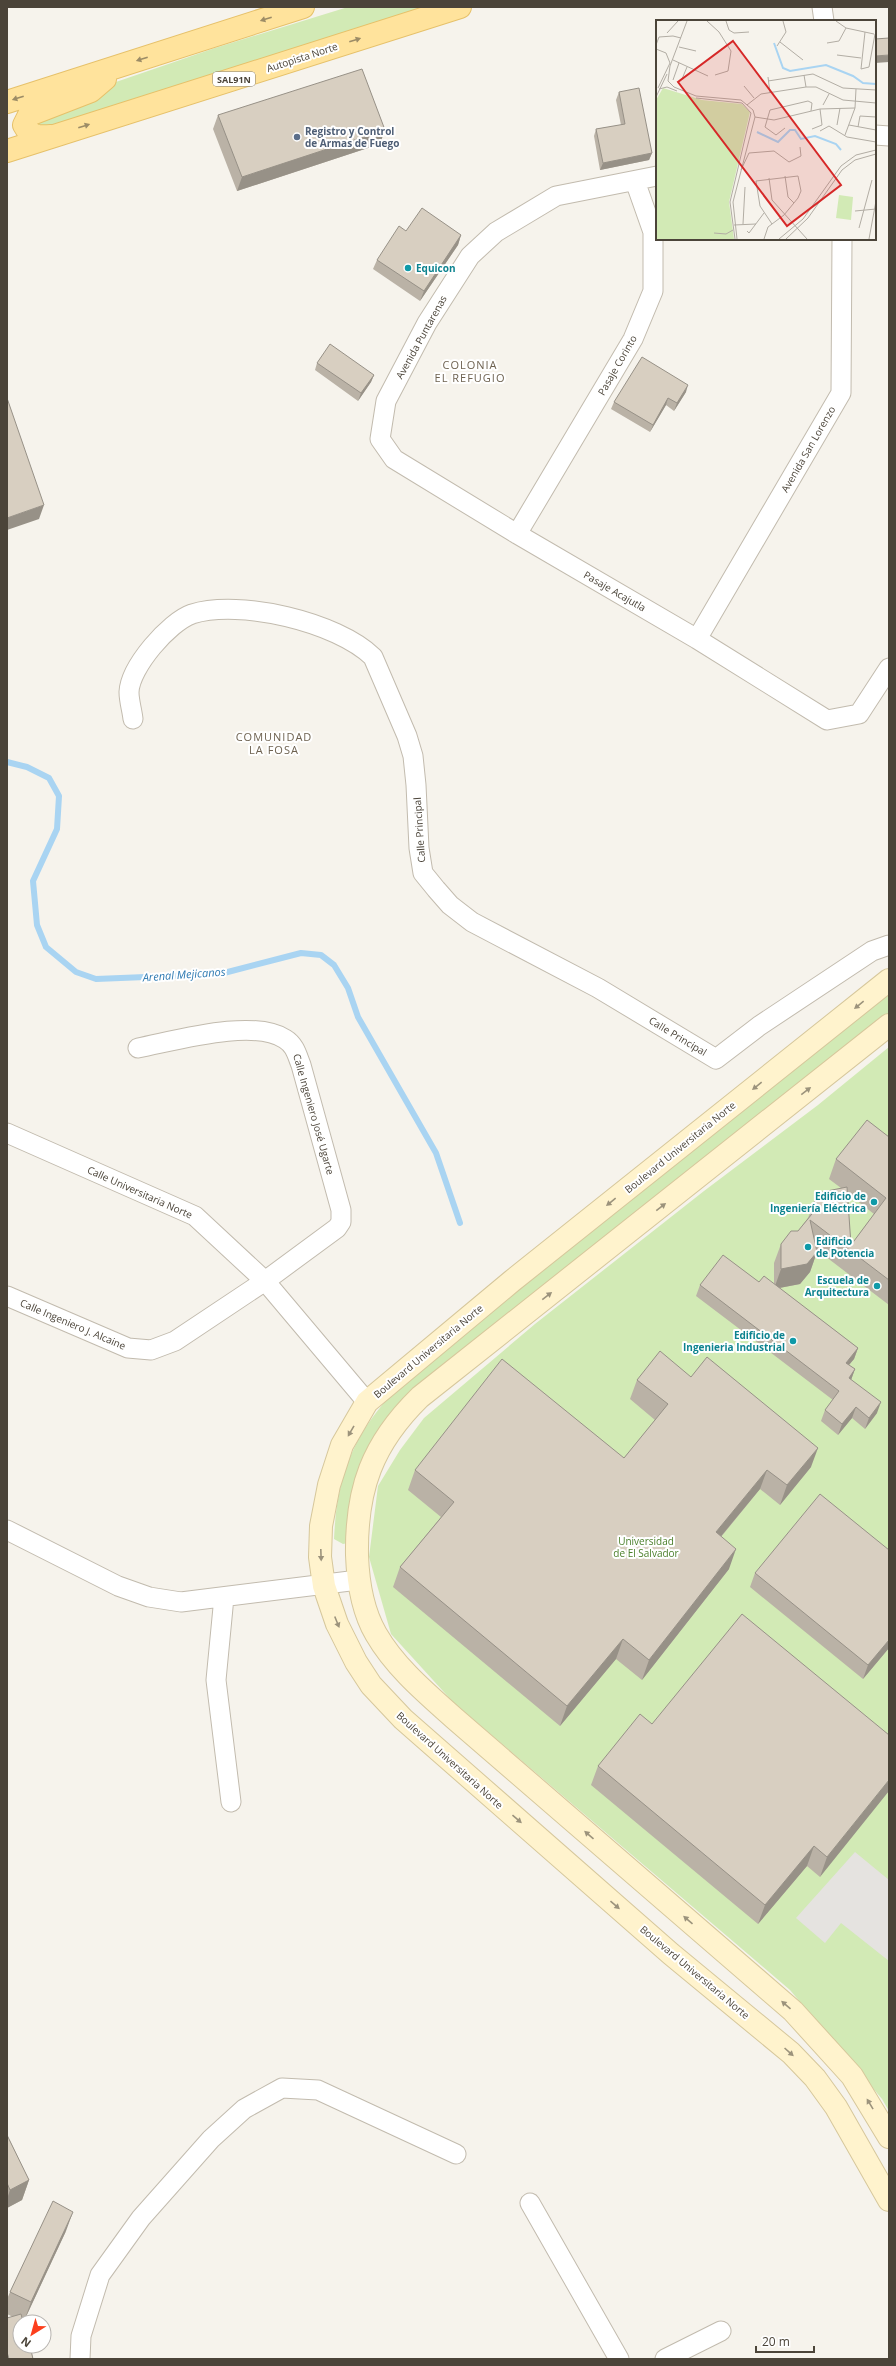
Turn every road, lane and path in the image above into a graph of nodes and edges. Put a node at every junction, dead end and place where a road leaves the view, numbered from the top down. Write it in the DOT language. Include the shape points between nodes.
graph roads {
  1 [pos="303,7"];
  2 [pos="460,7"];
  3 [pos="822,7"];
  4 [pos="824,20"];
  5 [pos="106,70"];
  6 [pos="7,102"];
  7 [pos="876,135"];
  8 [pos="51,136"];
  9 [pos="889,136"];
  10 [pos="7,151"];
  11 [pos="656,176"];
  12 [pos="635,181"];
  13 [pos="842,240"];
  14 [pos="380,439"];
  15 [pos="517,534"];
  16 [pos="697,639"];
  17 [pos="889,668"];
  18 [pos="133,719"];
  19 [pos="889,945"];
  20 [pos="889,980"];
  21 [pos="889,1025"];
  22 [pos="138,1048"];
  23 [pos="7,1133"];
  24 [pos="265,1280"];
  25 [pos="7,1296"];
  26 [pos="367,1402"];
  27 [pos="9,1535"];
  28 [pos="358,1580"];
  29 [pos="324,1586"];
  30 [pos="224,1597"];
  31 [pos="231,1802"];
  32 [pos="889,2137"];
  33 [pos="456,2154"];
  34 [pos="889,2200"];
  35 [pos="530,2203"];
  36 [pos="721,2331"];
  37 [pos="80,2359"];
  38 [pos="619,2359"];
  39 [pos="665,2359"];
  1 -- 5 [label="main road, one-way"];
  8 -- 2 [label="main road, Autopista Norte / SAL91N, one-way"];
  3 -- 4 [label="street"];
  5 -- 6 [label="main road, one-way"];
  5 -- 8 [label="main road" via="105,79 95,88 29,115 24,125 30,134 40,137"];
  7 -- 9 [label="street"];
  8 -- 10 [label="main road, Autopista Norte / SAL91N"];
  11 -- 12 [label="street, Avenida Puntarenas"];
  12 -- 14 [label="street, Avenida Puntarenas" via="556,196 496,232 470,256 427,323 386,401"];
  12 -- 15 [label="street, Pasaje Corinto" via="653,232 653,290 633,339"];
  13 -- 16 [label="street, Avenida San Lorenzo" via="841,393"];
  14 -- 15 [label="street, Pasaje Acajutla" via="394,458"];
  15 -- 16 [label="street, Pasaje Acajutla"];
  16 -- 17 [label="street, Pasaje Acajutla" via="827,720 859,714"];
  18 -- 19 [label="street, Calle Principal" via="129,691 134,673 153,644 191,615 218,609 243,609 287,616 338,634 366,650 373,657 413,756 423,873 436,889 450,905 472,922 598,988 716,1059 759,1026 872,951"];
  20 -- 26 [label="main road, Boulevard Universitaria Norte, one-way" via="512,1281"];
  28 -- 21 [label="main road, one-way" via="357,1535 361,1493 379,1449 400,1416 443,1378"];
  22 -- 24 [label="street, Calle Ingeniero José Ugarte" via="241,1029 266,1032 285,1039 294,1047 342,1210 341,1222 337,1228"];
  23 -- 24 [label="street, Calle Universitaria Norte" via="195,1216"];
  24 -- 25 [label="street, Calle Ingeniero J. Alcaine" via="175,1341 151,1350 128,1348"];
  24 -- 26 [label="street, Calle Universitaria Norte"];
  26 -- 29 [label="main road, Boulevard Universitaria Norte, one-way" via="342,1445 329,1485 321,1526 320,1557"];
  27 -- 30 [label="street" via="118,1586 149,1597 181,1602"];
  28 -- 29 [label="street"];
  32 -- 28 [label="main road, one-way" via="852,2076 793,2011 414,1681 376,1634"];
  29 -- 30 [label="street"];
  29 -- 34 [label="main road, Boulevard Universitaria Norte, one-way" via="337,1624 371,1685 403,1719 671,1954 791,2053 815,2078 836,2107"];
  30 -- 31 [label="street" via="216,1680"];
  33 -- 37 [label="street" via="318,2090 282,2088 244,2108 211,2139 141,2218 100,2275 81,2336"];
  35 -- 38 [label="street"];
  36 -- 39 [label="street"];
}
